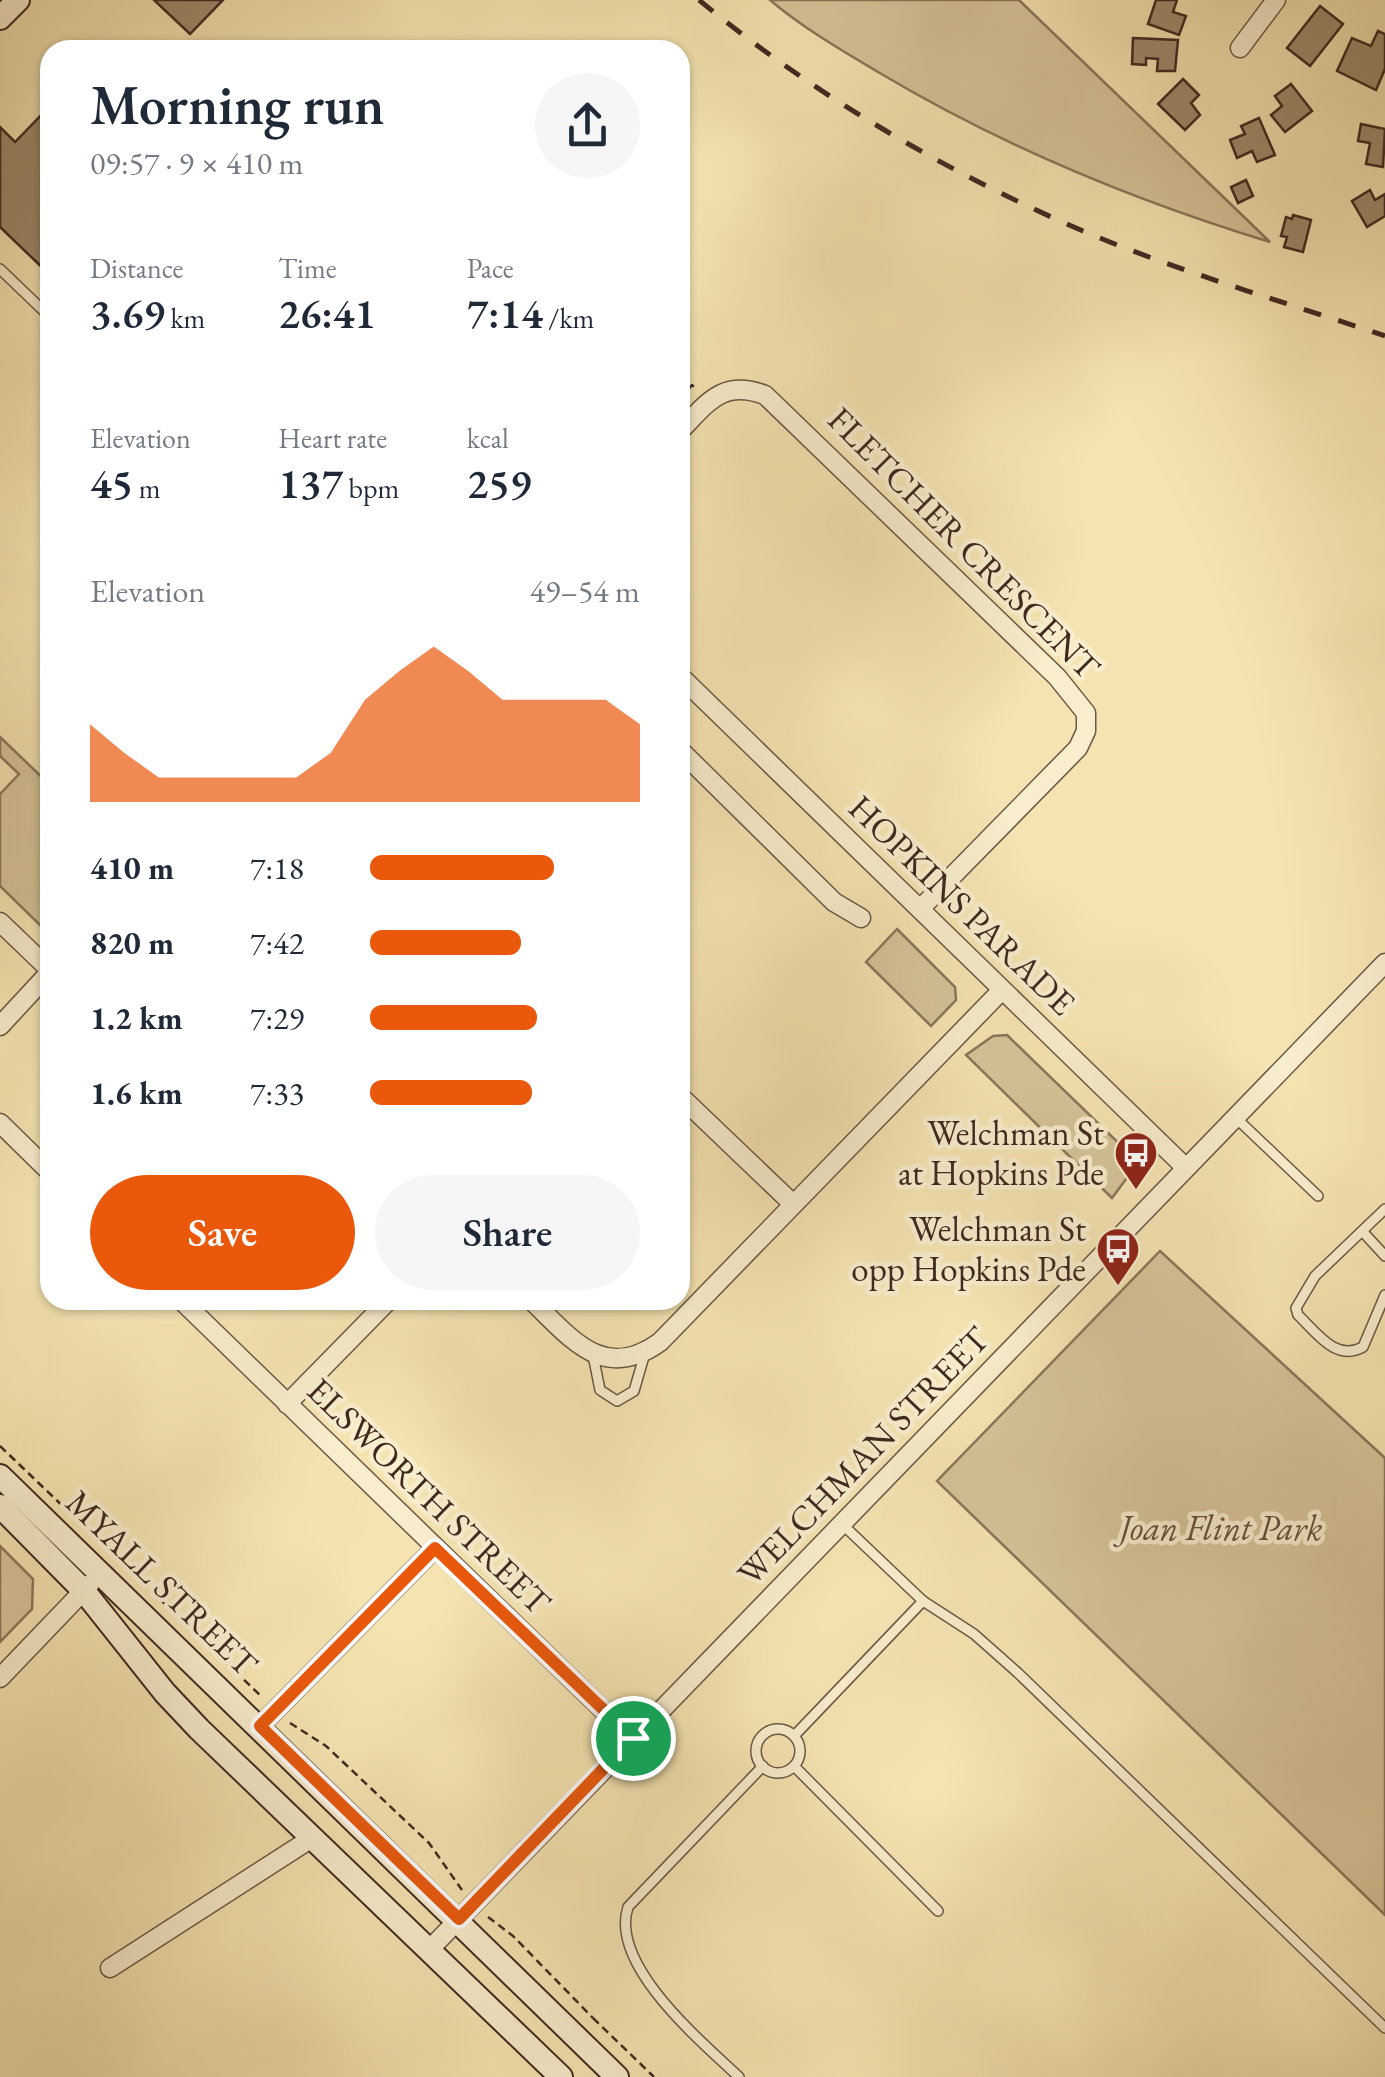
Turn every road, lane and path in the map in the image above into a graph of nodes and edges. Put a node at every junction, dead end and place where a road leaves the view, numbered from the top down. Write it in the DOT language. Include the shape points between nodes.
graph roads {
  1 [pos="18,0"];
  2 [pos="1276,0"];
  3 [pos="0,18"];
  4 [pos="1240,48"];
  5 [pos="0,269"];
  6 [pos="40,307"];
  7 [pos="690,422"];
  8 [pos="690,694"];
  9 [pos="690,760"];
  10 [pos="920,909"];
  11 [pos="861,918"];
  12 [pos="0,922"];
  13 [pos="40,961"];
  14 [pos="1385,963"];
  15 [pos="40,982"];
  16 [pos="1002,990"];
  17 [pos="0,1026"];
  18 [pos="690,1106"];
  19 [pos="1235,1117"];
  20 [pos="0,1123"];
  21 [pos="40,1162"];
  22 [pos="1186,1168"];
  23 [pos="1318,1196"];
  24 [pos="792,1204"];
  25 [pos="1385,1210"];
  26 [pos="1363,1232"];
  27 [pos="1385,1256"];
  28 [pos="1385,1294"];
  29 [pos="690,1307"];
  30 [pos="191,1310"];
  31 [pos="379,1310"];
  32 [pos="543,1310"];
  33 [pos="687,1310"];
  34 [pos="645,1353"];
  35 [pos="593,1355"];
  36 [pos="287,1404"];
  37 [pos="0,1446"];
  38 [pos="0,1476"];
  39 [pos="0,1506"];
  40 [pos="842,1524"];
  41 [pos="435,1548"];
  42 [pos="100,1573"];
  43 [pos="84,1591"];
  44 [pos="924,1602"];
  45 [pos="0,1678"];
  46 [pos="268,1718"];
  47 [pos="794,1736"];
  48 [pos="633,1738"];
  49 [pos="763,1766"];
  50 [pos="794,1766"];
  51 [pos="312,1838"];
  52 [pos="467,1911"];
  53 [pos="938,1911"];
  54 [pos="428,1950"];
  55 [pos="110,1968"];
  56 [pos="593,2018"];
  57 [pos="562,2022"];
  58 [pos="1385,2028"];
  59 [pos="561,2077"];
  60 [pos="618,2077"];
  61 [pos="654,2077"];
  62 [pos="738,2077"];
  1 -- 3 [label="street"];
  2 -- 4 [label="street"];
  5 -- 6 [label="lane"];
  7 -- 10 [label="street, FLETCHER CRESCENT" via="722,392 744,387 765,395 1043,663 1086,713 1078,748"];
  8 -- 10 [label="street, HOPKINS PARADE"];
  9 -- 11 [label="street" via="834,902"];
  10 -- 16 [label="street, HOPKINS PARADE"];
  12 -- 13 [label="street"];
  14 -- 19 [label="street, WELCHMAN STREET"];
  15 -- 17 [label="street"];
  16 -- 22 [label="street, HOPKINS PARADE"];
  16 -- 24 [label="street"];
  18 -- 24 [label="street"];
  19 -- 22 [label="street, WELCHMAN STREET"];
  19 -- 23 [label="lane"];
  20 -- 21 [label="street"];
  22 -- 40 [label="street, WELCHMAN STREET"];
  24 -- 29 [label="street"];
  25 -- 26 [label="lane"];
  26 -- 27 [label="lane"];
  26 -- 28 [label="lane" via="1315,1276 1298,1300 1298,1315 1336,1351 1348,1353 1363,1347"];
  30 -- 36 [label="street, ELSWORTH STREET"];
  31 -- 36 [label="street"];
  32 -- 35 [label="street"];
  33 -- 34 [label="street"];
  34 -- 35 [label="street"];
  34 -- 35 [label="lane" via="634,1392 617,1401 600,1390"];
  36 -- 41 [label="street, ELSWORTH STREET"];
  37 -- 46 [label="path"];
  38 -- 42 [label="street, MYALL STREET"];
  39 -- 43 [label="street, MYALL STREET"];
  40 -- 44 [label="lane"];
  40 -- 48 [label="street, WELCHMAN STREET"];
  41 -- 46 [label="street"];
  41 -- 48 [label="street, ELSWORTH STREET"];
  42 -- 43 [label="street"];
  42 -- 46 [label="street, MYALL STREET"];
  43 -- 45 [label="street"];
  43 -- 51 [label="street, MYALL STREET" via="165,1693"];
  44 -- 47 [label="lane"];
  44 -- 58 [label="lane" via="1018,1673"];
  46 -- 52 [label="street, MYALL STREET"];
  46 -- 52 [label="path" via="326,1746 429,1843"];
  47 -- 49 [label="lane" via="782,1729 763,1735 756,1754"];
  47 -- 50 [label="lane" via="800,1751"];
  48 -- 52 [label="street, WELCHMAN STREET"];
  49 -- 50 [label="lane" via="778,1773"];
  49 -- 62 [label="lane" via="628,1907 623,1921 647,1982"];
  50 -- 53 [label="lane"];
  51 -- 54 [label="street, MYALL STREET"];
  51 -- 55 [label="street"];
  52 -- 54 [label="street, WELCHMAN STREET"];
  52 -- 56 [label="path"];
  52 -- 57 [label="street, MYALL STREET"];
  54 -- 59 [label="street, MYALL STREET"];
  56 -- 57 [label="path"];
  56 -- 61 [label="path"];
  57 -- 60 [label="street, MYALL STREET"];
}
